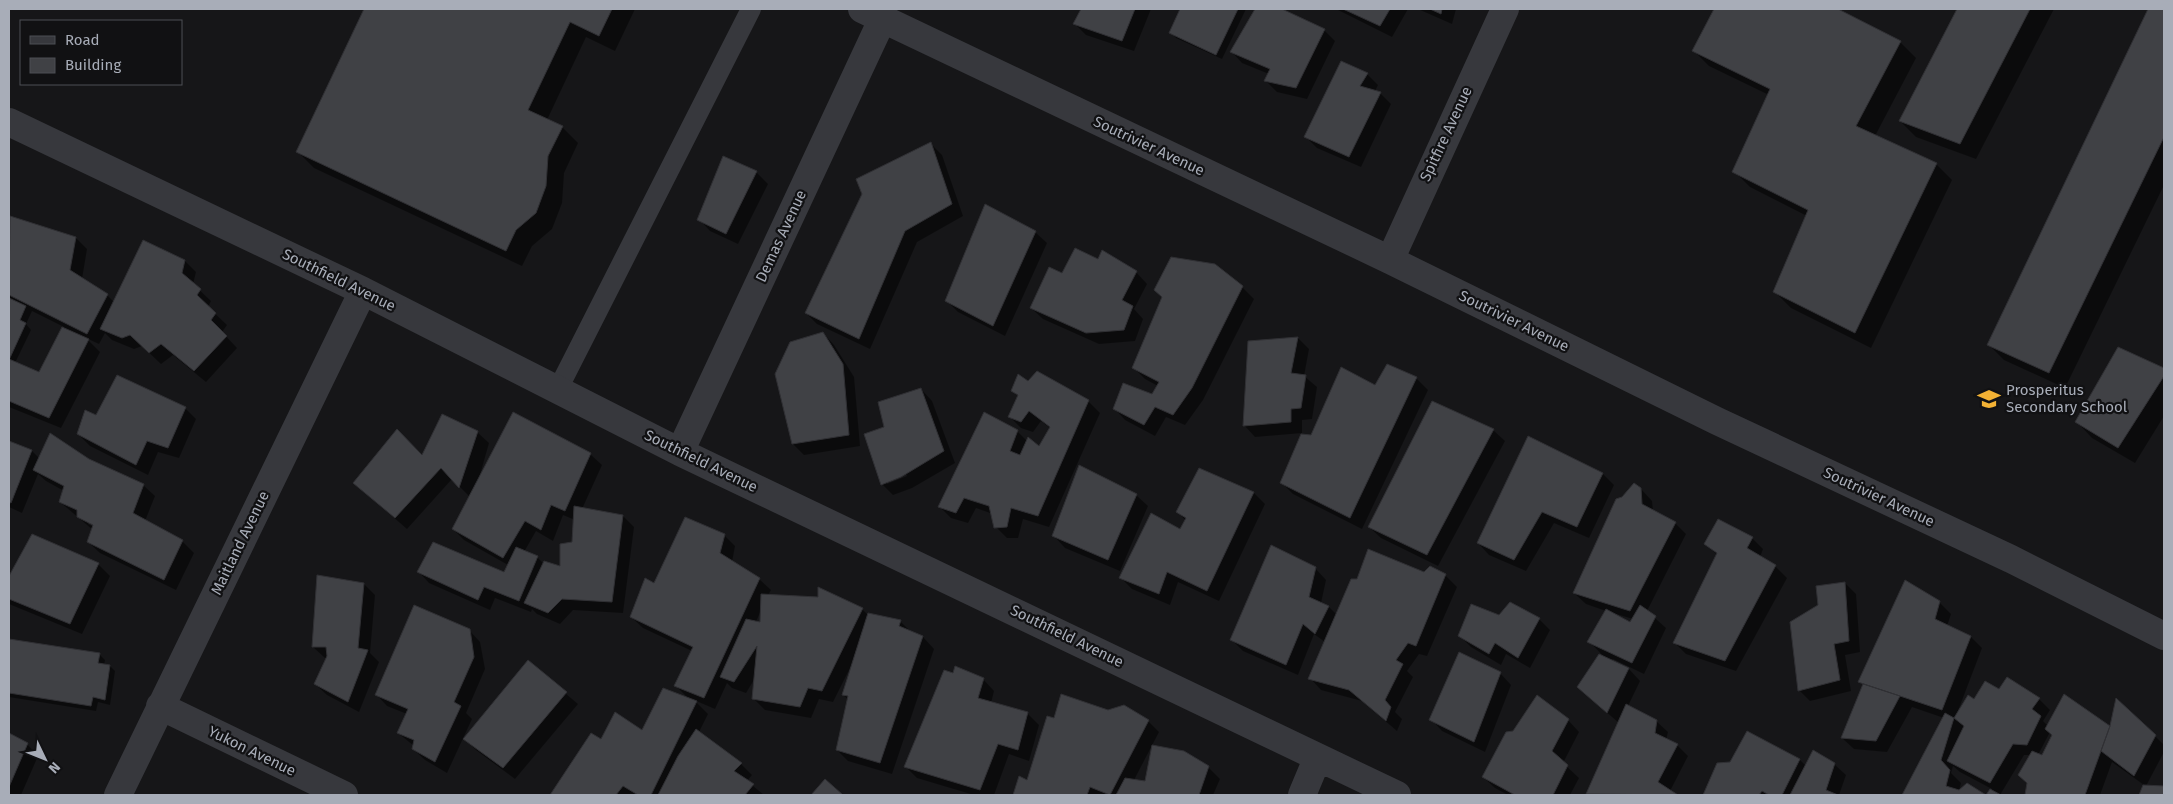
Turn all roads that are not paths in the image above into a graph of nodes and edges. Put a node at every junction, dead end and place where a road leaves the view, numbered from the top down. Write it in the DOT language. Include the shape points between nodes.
graph roads {
  1 [pos="751,9"];
  2 [pos="1505,9"];
  3 [pos="872,14"];
  4 [pos="9,122"];
  5 [pos="1390,260"];
  6 [pos="363,290"];
  7 [pos="558,390"];
  8 [pos="680,452"];
  9 [pos="2164,636"];
  10 [pos="160,706"];
  11 [pos="1317,759"];
  12 [pos="118,795"];
  13 [pos="344,795"];
  14 [pos="1302,795"];
  15 [pos="1397,795"];
  1 -- 7 [label="lane"];
  2 -- 5 [label="street, Spitfire Avenue"];
  3 -- 5 [label="street, Soutrivier Avenue"];
  3 -- 8 [label="street, Demas Avenue"];
  4 -- 6 [label="street, Southfield Avenue"];
  5 -- 9 [label="street, Soutrivier Avenue"];
  6 -- 7 [label="street, Southfield Avenue"];
  6 -- 10 [label="street, Maitland Avenue"];
  7 -- 8 [label="street, Southfield Avenue"];
  8 -- 11 [label="street, Southfield Avenue"];
  10 -- 12 [label="street, Maitland Avenue"];
  10 -- 13 [label="street, Yukon Avenue"];
  11 -- 14 [label="street"];
  11 -- 15 [label="street, Southfield Avenue"];
}
